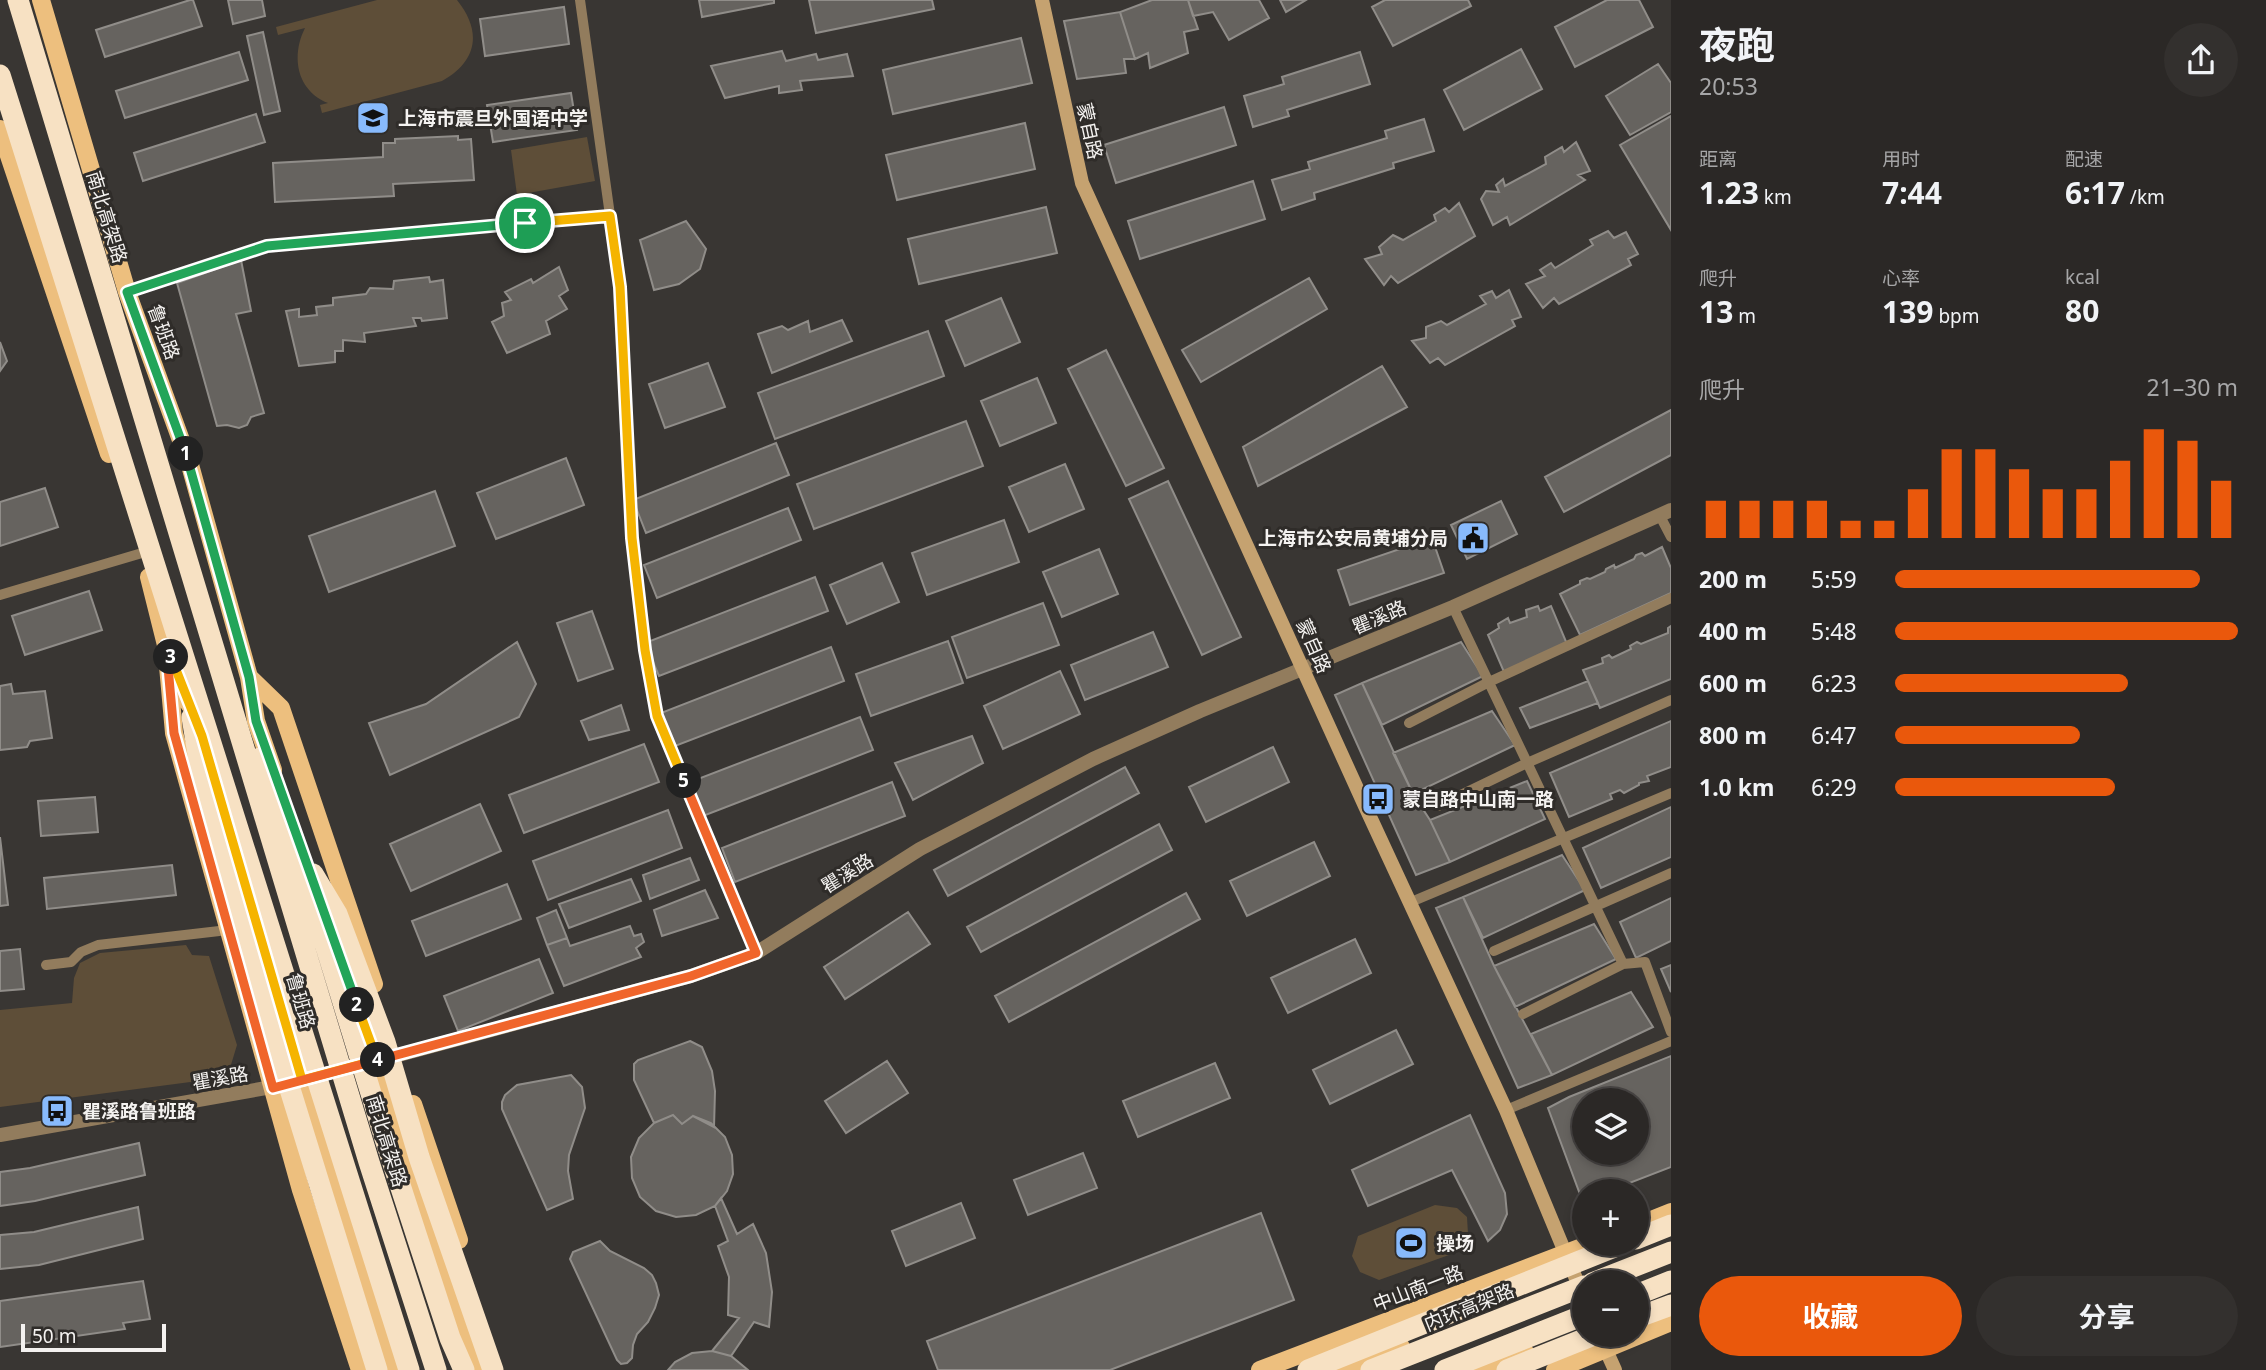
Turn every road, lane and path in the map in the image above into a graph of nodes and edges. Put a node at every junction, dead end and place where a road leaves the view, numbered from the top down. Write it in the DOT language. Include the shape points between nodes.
graph roads {
  1 [pos="18,0"];
  2 [pos="41,0"];
  3 [pos="580,0"];
  4 [pos="1042,0"];
  5 [pos="0,75"];
  6 [pos="0,129"];
  7 [pos="610,216"];
  8 [pos="127,292"];
  9 [pos="1665,513"];
  10 [pos="1671,537"];
  11 [pos="142,553"];
  12 [pos="0,594"];
  13 [pos="1671,597"];
  14 [pos="1453,607"];
  15 [pos="207,622"];
  16 [pos="172,638"];
  17 [pos="1304,670"];
  18 [pos="249,677"];
  19 [pos="1489,682"];
  20 [pos="1671,700"];
  21 [pos="1409,723"];
  22 [pos="1528,763"];
  23 [pos="1671,793"];
  24 [pos="1438,806"];
  25 [pos="1563,838"];
  26 [pos="295,846"];
  27 [pos="1671,873"];
  28 [pos="1411,901"];
  29 [pos="1596,906"];
  30 [pos="229,930"];
  31 [pos="1494,951"];
  32 [pos="756,953"];
  33 [pos="1623,964"];
  34 [pos="46,965"];
  35 [pos="1522,1014"];
  36 [pos="1671,1032"];
  37 [pos="1671,1041"];
  38 [pos="397,1055"];
  39 [pos="377,1060"];
  40 [pos="302,1080"];
  41 [pos="273,1088"];
  42 [pos="1506,1110"];
  43 [pos="0,1135"];
  44 [pos="1671,1212"];
  45 [pos="1649,1221"];
  46 [pos="1671,1225"];
  47 [pos="1649,1234"];
  48 [pos="1671,1241"];
  49 [pos="1572,1252"];
  50 [pos="1671,1252"];
  51 [pos="1566,1254"];
  52 [pos="1592,1256"];
  53 [pos="1576,1270"];
  54 [pos="1611,1270"];
  55 [pos="1620,1270"];
  56 [pos="1671,1281"];
  57 [pos="1572,1287"];
  58 [pos="1572,1288"];
  59 [pos="1649,1290"];
  60 [pos="1671,1294"];
  61 [pos="1649,1303"];
  62 [pos="1671,1305"];
  63 [pos="1649,1313"];
  64 [pos="1572,1320"];
  65 [pos="1671,1322"];
  66 [pos="1649,1328"];
  67 [pos="1572,1334"];
  68 [pos="1578,1347"];
  69 [pos="1590,1347"];
  70 [pos="1604,1347"];
  71 [pos="360,1370"];
  72 [pos="377,1370"];
  73 [pos="391,1370"];
  74 [pos="409,1370"];
  75 [pos="436,1370"];
  76 [pos="464,1370"];
  77 [pos="480,1370"];
  78 [pos="493,1370"];
  79 [pos="501,1370"];
  80 [pos="1260,1370"];
  81 [pos="1308,1370"];
  82 [pos="1341,1370"];
  83 [pos="1371,1370"];
  84 [pos="1445,1370"];
  85 [pos="1479,1370"];
  86 [pos="1507,1370"];
  87 [pos="1555,1370"];
  88 [pos="1615,1370"];
  1 -- 15 [label="highway, 南北高架路"];
  2 -- 8 [label="main road, 鲁班路"];
  3 -- 7 [label="lane"];
  4 -- 17 [label="street, 蒙自路" via="1082,183"];
  5 -- 16 [label="highway"];
  6 -- 11 [label="main road, 鲁班路"];
  7 -- 8 [label="lane" via="267,246"];
  7 -- 32 [label="lane" via="620,287 632,538 657,716"];
  8 -- 18 [label="main road, 鲁班路" via="190,465"];
  9 -- 10 [label="lane"];
  9 -- 14 [label="street, 瞿溪路"];
  11 -- 12 [label="lane"];
  11 -- 16 [label="main road, 鲁班路"];
  13 -- 19 [label="lane"];
  14 -- 17 [label="street, 瞿溪路"];
  14 -- 19 [label="lane"];
  15 -- 26 [label="highway"];
  15 -- 75 [label="highway, 南北高架路"];
  16 -- 30 [label="main road, 鲁班路" via="174,733"];
  16 -- 40 [label="main road, 鲁班路"];
  16 -- 72 [label="highway" via="242,931"];
  16 -- 74 [label="highway"];
  17 -- 28 [label="street, 蒙自路"];
  17 -- 32 [label="street, 瞿溪路" via="1081,765 920,849"];
  18 -- 38 [label="main road" via="281,708"];
  18 -- 39 [label="main road, 鲁班路" via="256,721"];
  19 -- 21 [label="lane"];
  19 -- 22 [label="lane"];
  20 -- 22 [label="lane"];
  22 -- 24 [label="lane"];
  22 -- 25 [label="lane"];
  23 -- 25 [label="lane"];
  25 -- 28 [label="lane"];
  25 -- 29 [label="lane"];
  26 -- 76 [label="highway" via="385,1139"];
  26 -- 78 [label="highway" via="337,914 385,1042 419,1157"];
  27 -- 29 [label="lane"];
  28 -- 42 [label="street, 蒙自路"];
  29 -- 31 [label="lane"];
  29 -- 33 [label="lane"];
  30 -- 34 [label="lane" via="98,946 81,952 71,962"];
  30 -- 41 [label="main road, 鲁班路"];
  32 -- 38 [label="street, 瞿溪路" via="691,976"];
  33 -- 35 [label="lane"];
  33 -- 36 [label="lane" via="1645,962"];
  37 -- 42 [label="lane"];
  38 -- 39 [label="street, 瞿溪路"];
  38 -- 79 [label="main road"];
  39 -- 40 [label="street, 瞿溪路"];
  39 -- 77 [label="main road, 鲁班路" via="429,1235"];
  40 -- 41 [label="street, 瞿溪路"];
  40 -- 73 [label="main road, 鲁班路"];
  41 -- 43 [label="street, 瞿溪路"];
  41 -- 71 [label="main road, 鲁班路"];
  42 -- 51 [label="street, 蒙自路"];
  44 -- 45 [label="main road"];
  46 -- 47 [label="highway"];
  48 -- 54 [label="main road"];
  49 -- 51 [label="main road, 中山南一路"];
  50 -- 55 [label="highway, 内环高架路"];
  51 -- 53 [label="street, 蒙自路"];
  51 -- 80 [label="main road, 中山南一路"];
  52 -- 81 [label="highway"];
  56 -- 59 [label="highway"];
  57 -- 82 [label="main road"];
  58 -- 83 [label="highway, 内环高架路"];
  60 -- 61 [label="main road"];
  62 -- 63 [label="highway"];
  64 -- 84 [label="highway"];
  65 -- 66 [label="main road"];
  67 -- 85 [label="main road"];
  68 -- 86 [label="highway"];
  69 -- 87 [label="main road"];
  70 -- 88 [label="street"];
}
